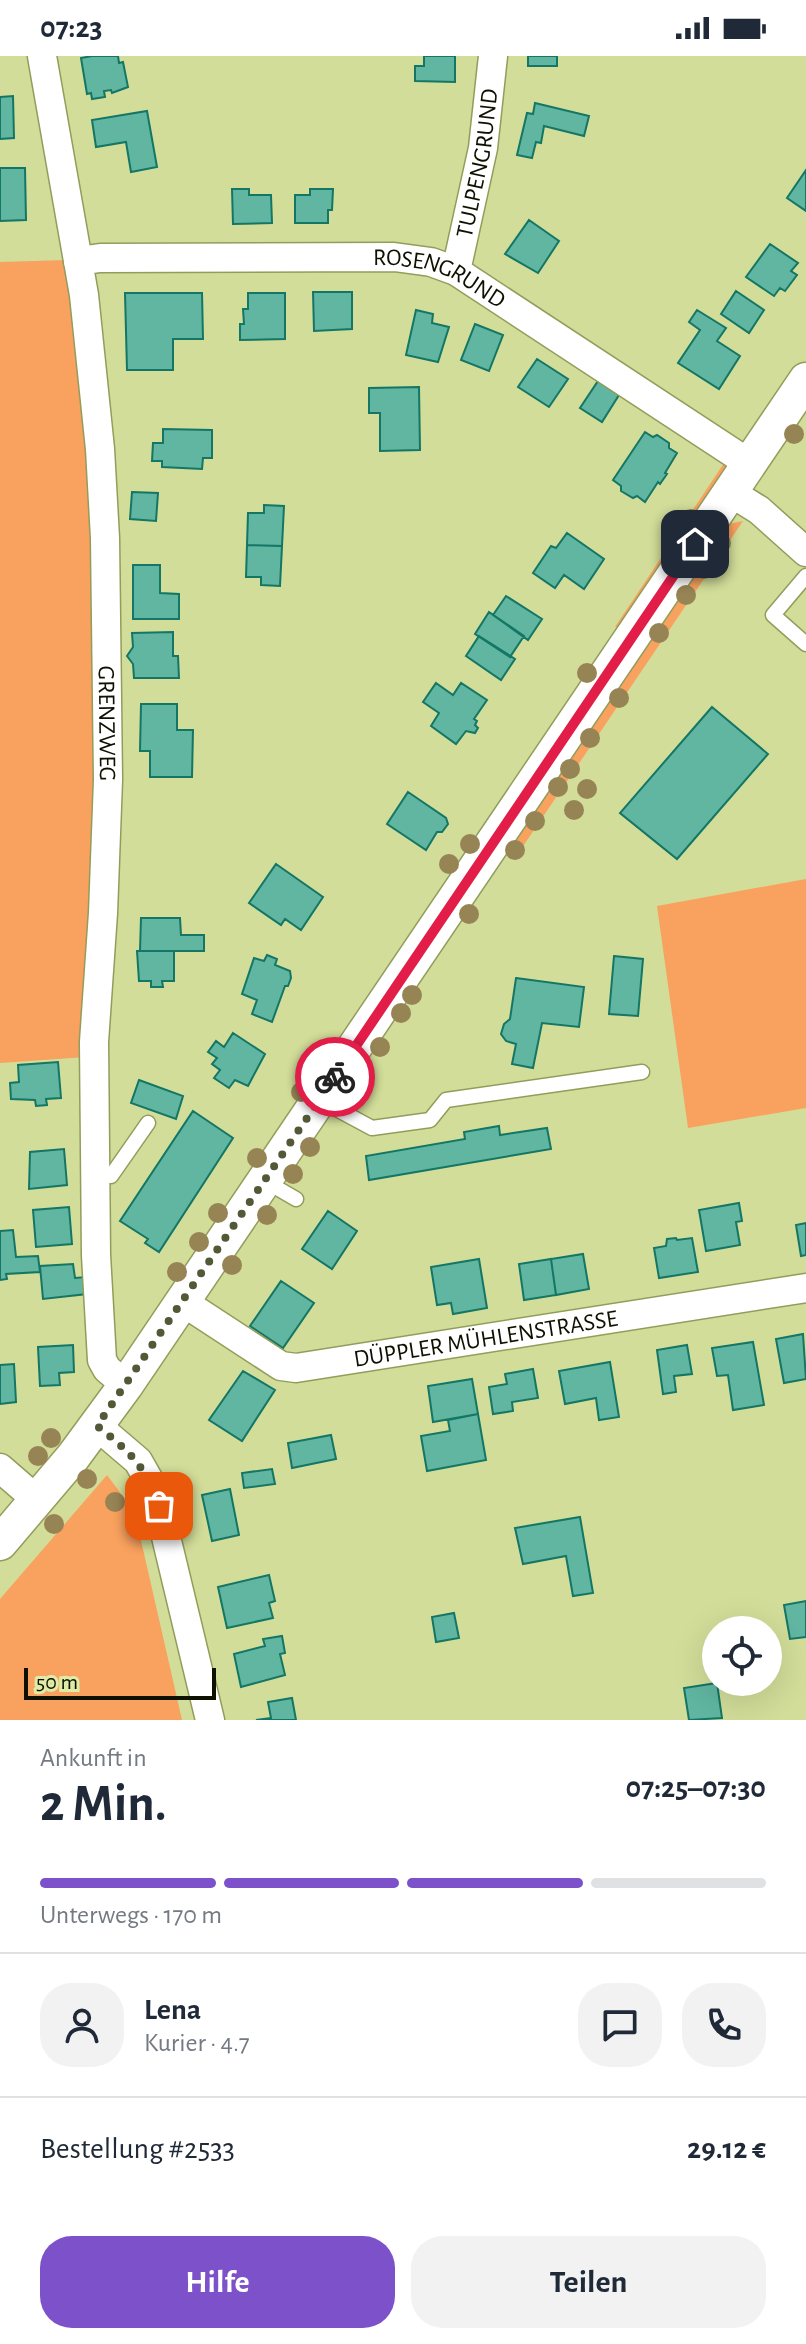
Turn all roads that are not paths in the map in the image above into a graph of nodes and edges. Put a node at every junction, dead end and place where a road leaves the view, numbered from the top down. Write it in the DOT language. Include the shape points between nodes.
graph roads {
  1 [pos="42,56"];
  2 [pos="493,56"];
  3 [pos="78,261"];
  4 [pos="456,271"];
  5 [pos="806,380"];
  6 [pos="750,464"];
  7 [pos="730,492"];
  8 [pos="806,552"];
  9 [pos="806,576"];
  10 [pos="806,644"];
  11 [pos="642,1072"];
  12 [pos="320,1099"];
  13 [pos="148,1123"];
  14 [pos="94,1176"];
  15 [pos="265,1181"];
  16 [pos="296,1199"];
  17 [pos="806,1288"];
  18 [pos="183,1302"];
  19 [pos="126,1385"];
  20 [pos="97,1426"];
  21 [pos="0,1468"];
  22 [pos="37,1500"];
  23 [pos="0,1543"];
  24 [pos="210,1720"];
  1 -- 3 [label="street, GRENZWEG"];
  2 -- 4 [label="street, TULPENGRUND" via="483,148"];
  3 -- 4 [label="street, ROSENGRUND" via="394,257"];
  3 -- 14 [label="street, GRENZWEG" via="100,449 107,593 108,780 94,1042"];
  4 -- 6 [label="street, ROSENGRUND"];
  5 -- 6 [label="street"];
  6 -- 7 [label="street"];
  7 -- 8 [label="street"];
  7 -- 12 [label="street"];
  9 -- 10 [label="lane" via="773,615"];
  11 -- 12 [label="lane" via="446,1100 430,1120 372,1128"];
  12 -- 15 [label="street"];
  13 -- 14 [label="lane" via="111,1176"];
  14 -- 19 [label="street, GRENZWEG" via="102,1360"];
  15 -- 16 [label="lane"];
  15 -- 18 [label="street"];
  17 -- 18 [label="street, DÜPPLER MÜHLENSTRASSE" via="296,1368 281,1366"];
  18 -- 19 [label="street"];
  19 -- 20 [label="street"];
  20 -- 22 [label="street"];
  20 -- 24 [label="street" via="138,1461 152,1485"];
  21 -- 22 [label="street"];
  22 -- 23 [label="street"];
}
